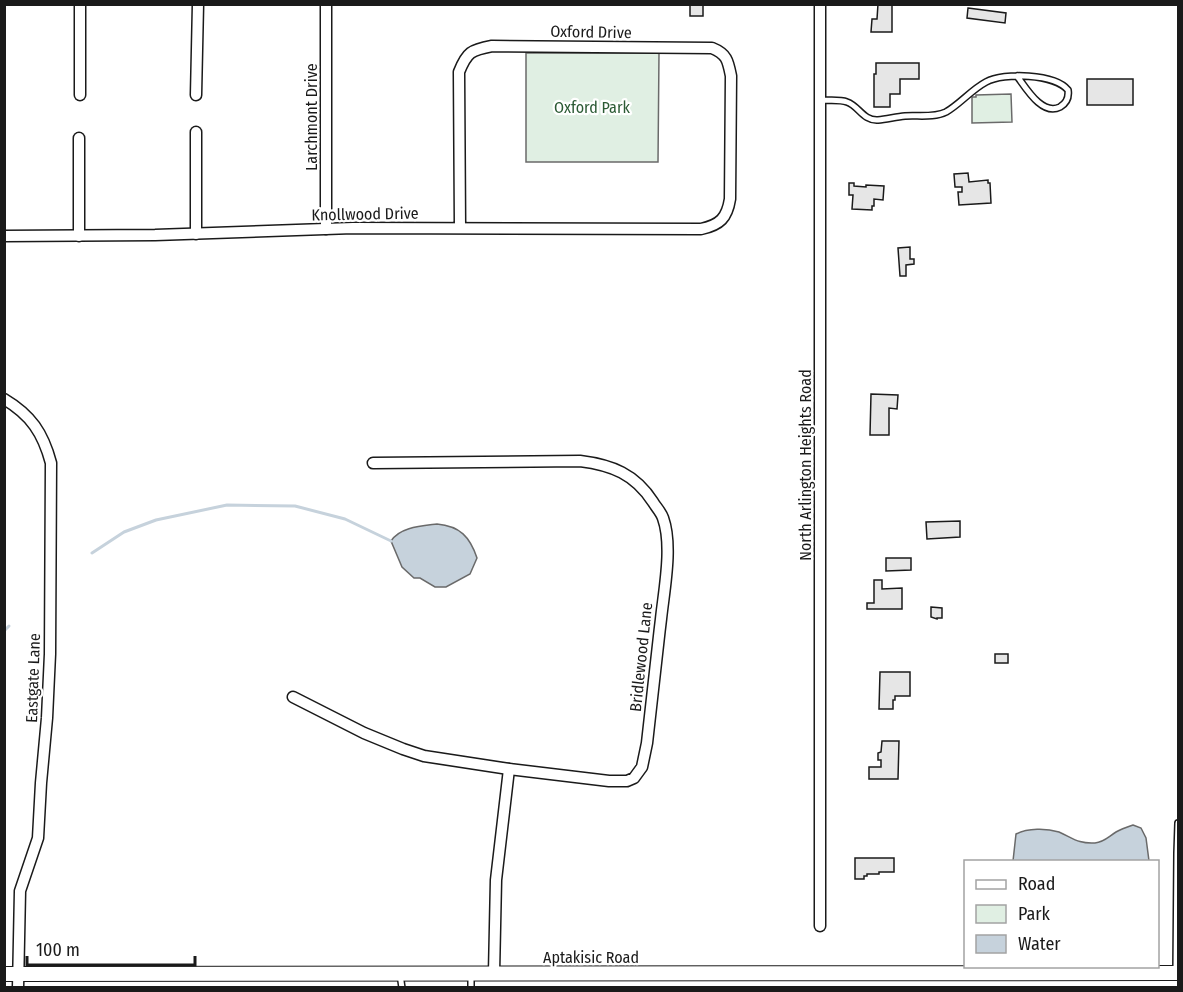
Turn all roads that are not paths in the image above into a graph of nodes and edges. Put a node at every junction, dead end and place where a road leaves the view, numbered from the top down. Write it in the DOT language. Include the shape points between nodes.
graph roads {
  1 [pos="80,4"];
  2 [pos="198,4"];
  3 [pos="326,4"];
  4 [pos="820,4"];
  5 [pos="1017,76"];
  6 [pos="80,95"];
  7 [pos="196,95"];
  8 [pos="820,100"];
  9 [pos="196,132"];
  10 [pos="79,138"];
  11 [pos="723,218"];
  12 [pos="460,228"];
  13 [pos="326,229"];
  14 [pos="196,234"];
  15 [pos="4,236"];
  16 [pos="79,236"];
  17 [pos="4,399"];
  18 [pos="373,463"];
  19 [pos="293,697"];
  20 [pos="508,769"];
  21 [pos="1179,823"];
  22 [pos="1178,841"];
  23 [pos="820,926"];
  24 [pos="494,973"];
  25 [pos="1177,973"];
  26 [pos="13,978"];
  27 [pos="401,980"];
  28 [pos="471,980"];
  1 -- 6 [label="street"];
  2 -- 7 [label="street"];
  3 -- 13 [label="street, Larchmont Drive"];
  4 -- 8 [label="street, North Arlington Heights Road"];
  5 -- 5 [label="lane" via="1045,79 1065,87 1068,97 1063,105 1048,108 1038,102"];
  5 -- 8 [label="lane" via="988,80 946,112 935,114 873,120 846,101"];
  8 -- 23 [label="street, North Arlington Heights Road"];
  9 -- 14 [label="street"];
  10 -- 16 [label="street"];
  11 -- 12 [label="street, Knollwood Drive" via="714,226 701,229"];
  11 -- 12 [label="street, Oxford Drive" via="730,199 731,76 721,52 712,48 492,46 474,49 459,72"];
  12 -- 13 [label="street, Knollwood Drive"];
  13 -- 14 [label="street, Knollwood Drive"];
  14 -- 16 [label="street, Knollwood Drive"];
  15 -- 16 [label="street, Knollwood Drive"];
  17 -- 26 [label="street, Eastgate Lane" via="35,424 51,463 47,718 38,838 20,891"];
  18 -- 20 [label="street, Bridlewood Lane" via="598,463 639,483 662,516 667,563 647,743 638,774 627,781 609,782"];
  19 -- 20 [label="street" via="403,749"];
  20 -- 24 [label="street" via="496,880"];
  21 -- 22 [label="lane"];
  22 -- 25 [label="lane"];
  24 -- 25 [label="main road, Aptakisic Road"];
  24 -- 28 [label="main road, Aptakisic Road"];
  26 -- 27 [label="main road, Aptakisic Road"];
  27 -- 28 [label="main road, Aptakisic Road"];
}
